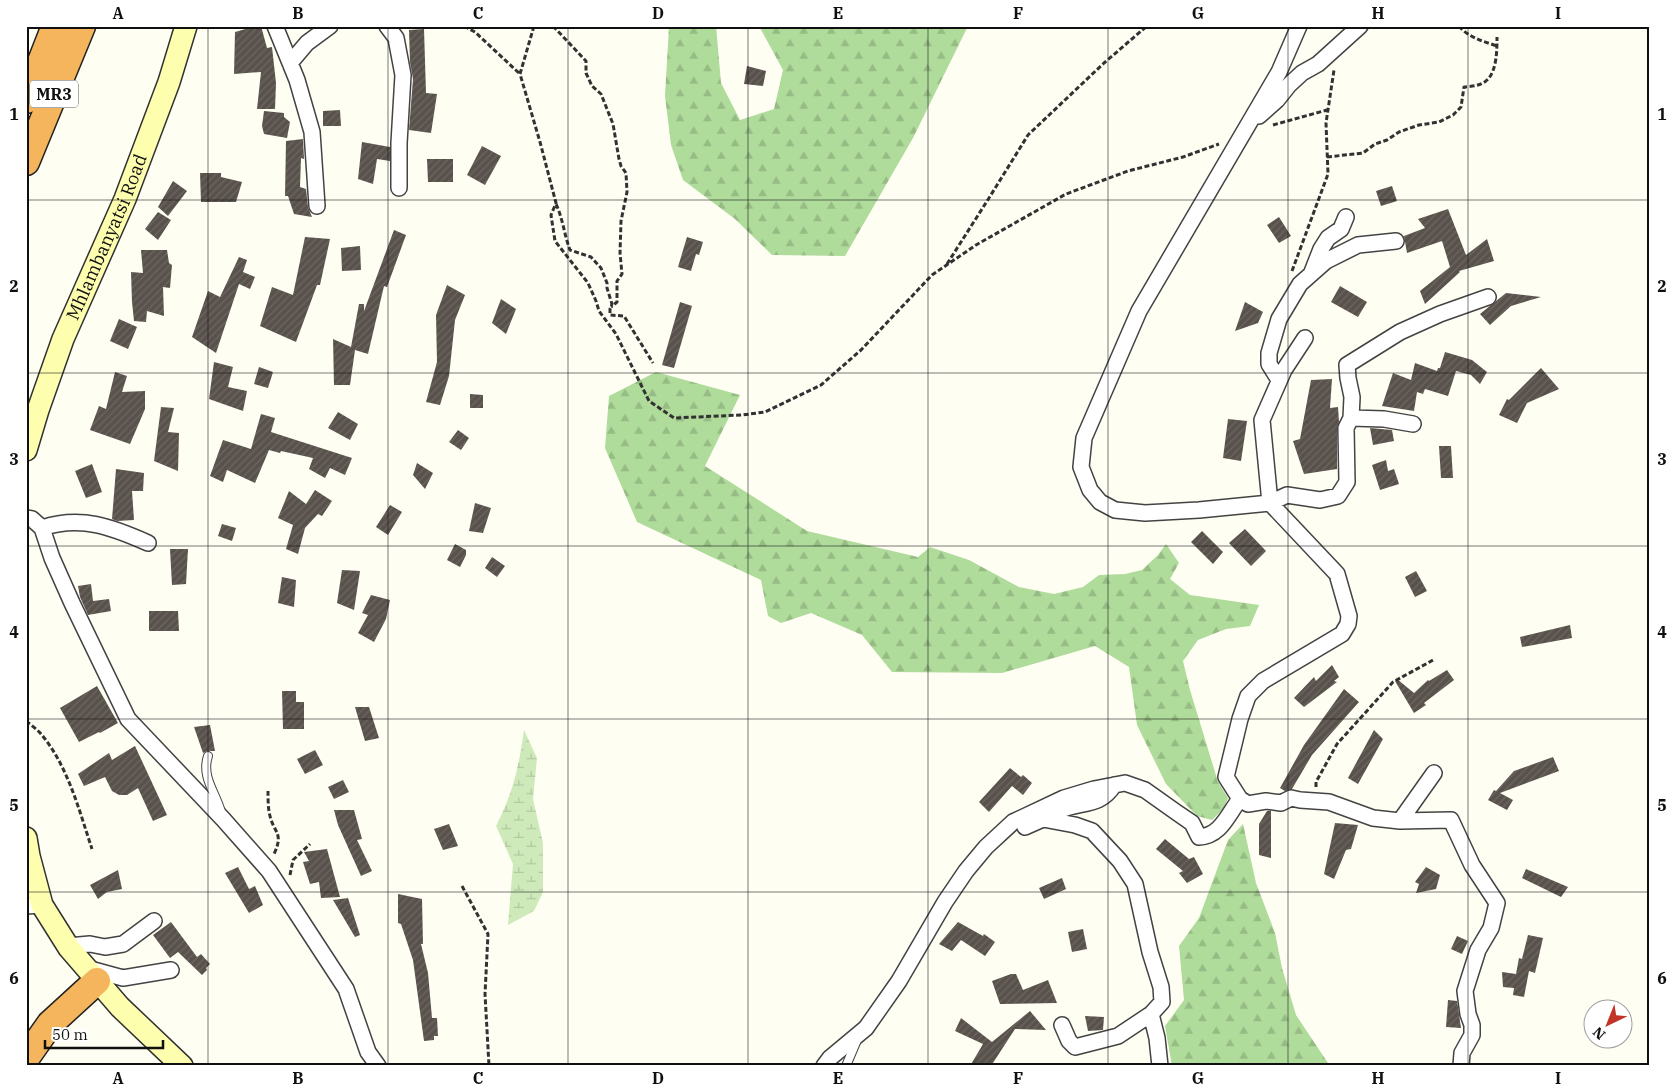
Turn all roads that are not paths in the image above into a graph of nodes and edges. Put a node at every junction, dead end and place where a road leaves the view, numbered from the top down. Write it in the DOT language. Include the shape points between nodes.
graph roads {
  1 [pos="55,26"];
  2 [pos="82,26"];
  3 [pos="186,26"];
  4 [pos="275,26"];
  5 [pos="330,26"];
  6 [pos="387,26"];
  7 [pos="1299,26"];
  8 [pos="1360,26"];
  9 [pos="290,63"];
  10 [pos="26,100"];
  11 [pos="1250,123"];
  12 [pos="26,162"];
  13 [pos="399,188"];
  14 [pos="317,206"];
  15 [pos="1346,217"];
  16 [pos="1396,241"];
  17 [pos="1312,273"];
  18 [pos="1488,297"];
  19 [pos="1305,338"];
  20 [pos="1279,380"];
  21 [pos="1350,418"];
  22 [pos="1413,424"];
  23 [pos="26,450"];
  24 [pos="1270,503"];
  25 [pos="26,518"];
  26 [pos="42,528"];
  27 [pos="148,543"];
  28 [pos="208,756"];
  29 [pos="1434,773"];
  30 [pos="1114,785"];
  31 [pos="1240,799"];
  32 [pos="223,819"];
  33 [pos="1043,819"];
  34 [pos="1400,821"];
  35 [pos="26,838"];
  36 [pos="994,840"];
  37 [pos="34,906"];
  38 [pos="154,921"];
  39 [pos="68,946"];
  40 [pos="171,970"];
  41 [pos="91,975"];
  42 [pos="1152,1014"];
  43 [pos="1062,1025"];
  44 [pos="861,1032"];
  45 [pos="26,1058"];
  46 [pos="182,1066"];
  47 [pos="378,1066"];
  48 [pos="824,1066"];
  49 [pos="846,1066"];
  50 [pos="1160,1066"];
  51 [pos="1461,1066"];
  1 -- 10 [label="highway, MR3"];
  2 -- 12 [label="highway, MR3"];
  3 -- 23 [label="main road, Mhlambanyatsi Road" via="125,199 63,339"];
  4 -- 9 [label="street"];
  5 -- 9 [label="street" via="307,43"];
  6 -- 13 [label="street" via="396,38 403,75"];
  7 -- 11 [label="street" via="1279,72"];
  8 -- 11 [label="street" via="1289,85 1278,100"];
  9 -- 14 [label="street" via="312,132"];
  11 -- 24 [label="street" via="1140,311 1084,438 1081,467 1090,490 1100,502 1115,510 1145,513"];
  15 -- 17 [label="street" via="1341,229 1328,238 1321,249"];
  16 -- 17 [label="street" via="1358,245 1326,261"];
  17 -- 20 [label="street" via="1300,284 1279,319 1269,353 1269,364"];
  18 -- 21 [label="street" via="1400,332 1347,365 1352,397"];
  19 -- 20 [label="street"];
  20 -- 24 [label="street" via="1262,420"];
  21 -- 22 [label="street"];
  21 -- 24 [label="street" via="1346,428 1347,482 1338,496 1320,500 1287,495"];
  24 -- 31 [label="street" via="1337,574 1349,616 1342,634 1263,681 1248,696 1226,777"];
  25 -- 26 [label="street"];
  26 -- 27 [label="street" via="85,522"];
  26 -- 32 [label="street" via="72,603 128,719"];
  28 -- 32 [label="lane" via="205,765 208,782"];
  29 -- 34 [label="street"];
  30 -- 31 [label="street" via="1126,782 1145,790 1192,824 1199,838 1219,830"];
  30 -- 33 [label="street" via="1108,794 1092,803 1066,807"];
  30 -- 36 [label="street" via="1064,798 1013,822"];
  31 -- 34 [label="street" via="1248,804 1266,800 1281,803 1291,798 1329,802 1373,818"];
  32 -- 47 [label="street" via="269,871 346,989 368,1052"];
  33 -- 36 [label="street"];
  33 -- 42 [label="street" via="1092,831 1120,861 1135,884 1161,988 1162,1002"];
  34 -- 51 [label="street" via="1451,820 1472,865 1497,903 1491,928 1478,950 1465,991 1472,1035 1462,1053"];
  35 -- 37 [label="main road"];
  36 -- 44 [label="street" via="966,871 899,981"];
  37 -- 39 [label="main road"];
  38 -- 39 [label="street" via="123,944"];
  39 -- 41 [label="main road"];
  40 -- 41 [label="street" via="124,978"];
  41 -- 45 [label="highway"];
  41 -- 46 [label="main road"];
  42 -- 43 [label="street" via="1118,1036 1075,1047 1069,1042"];
  42 -- 50 [label="street"];
  44 -- 48 [label="street"];
  44 -- 49 [label="lane"];
}
